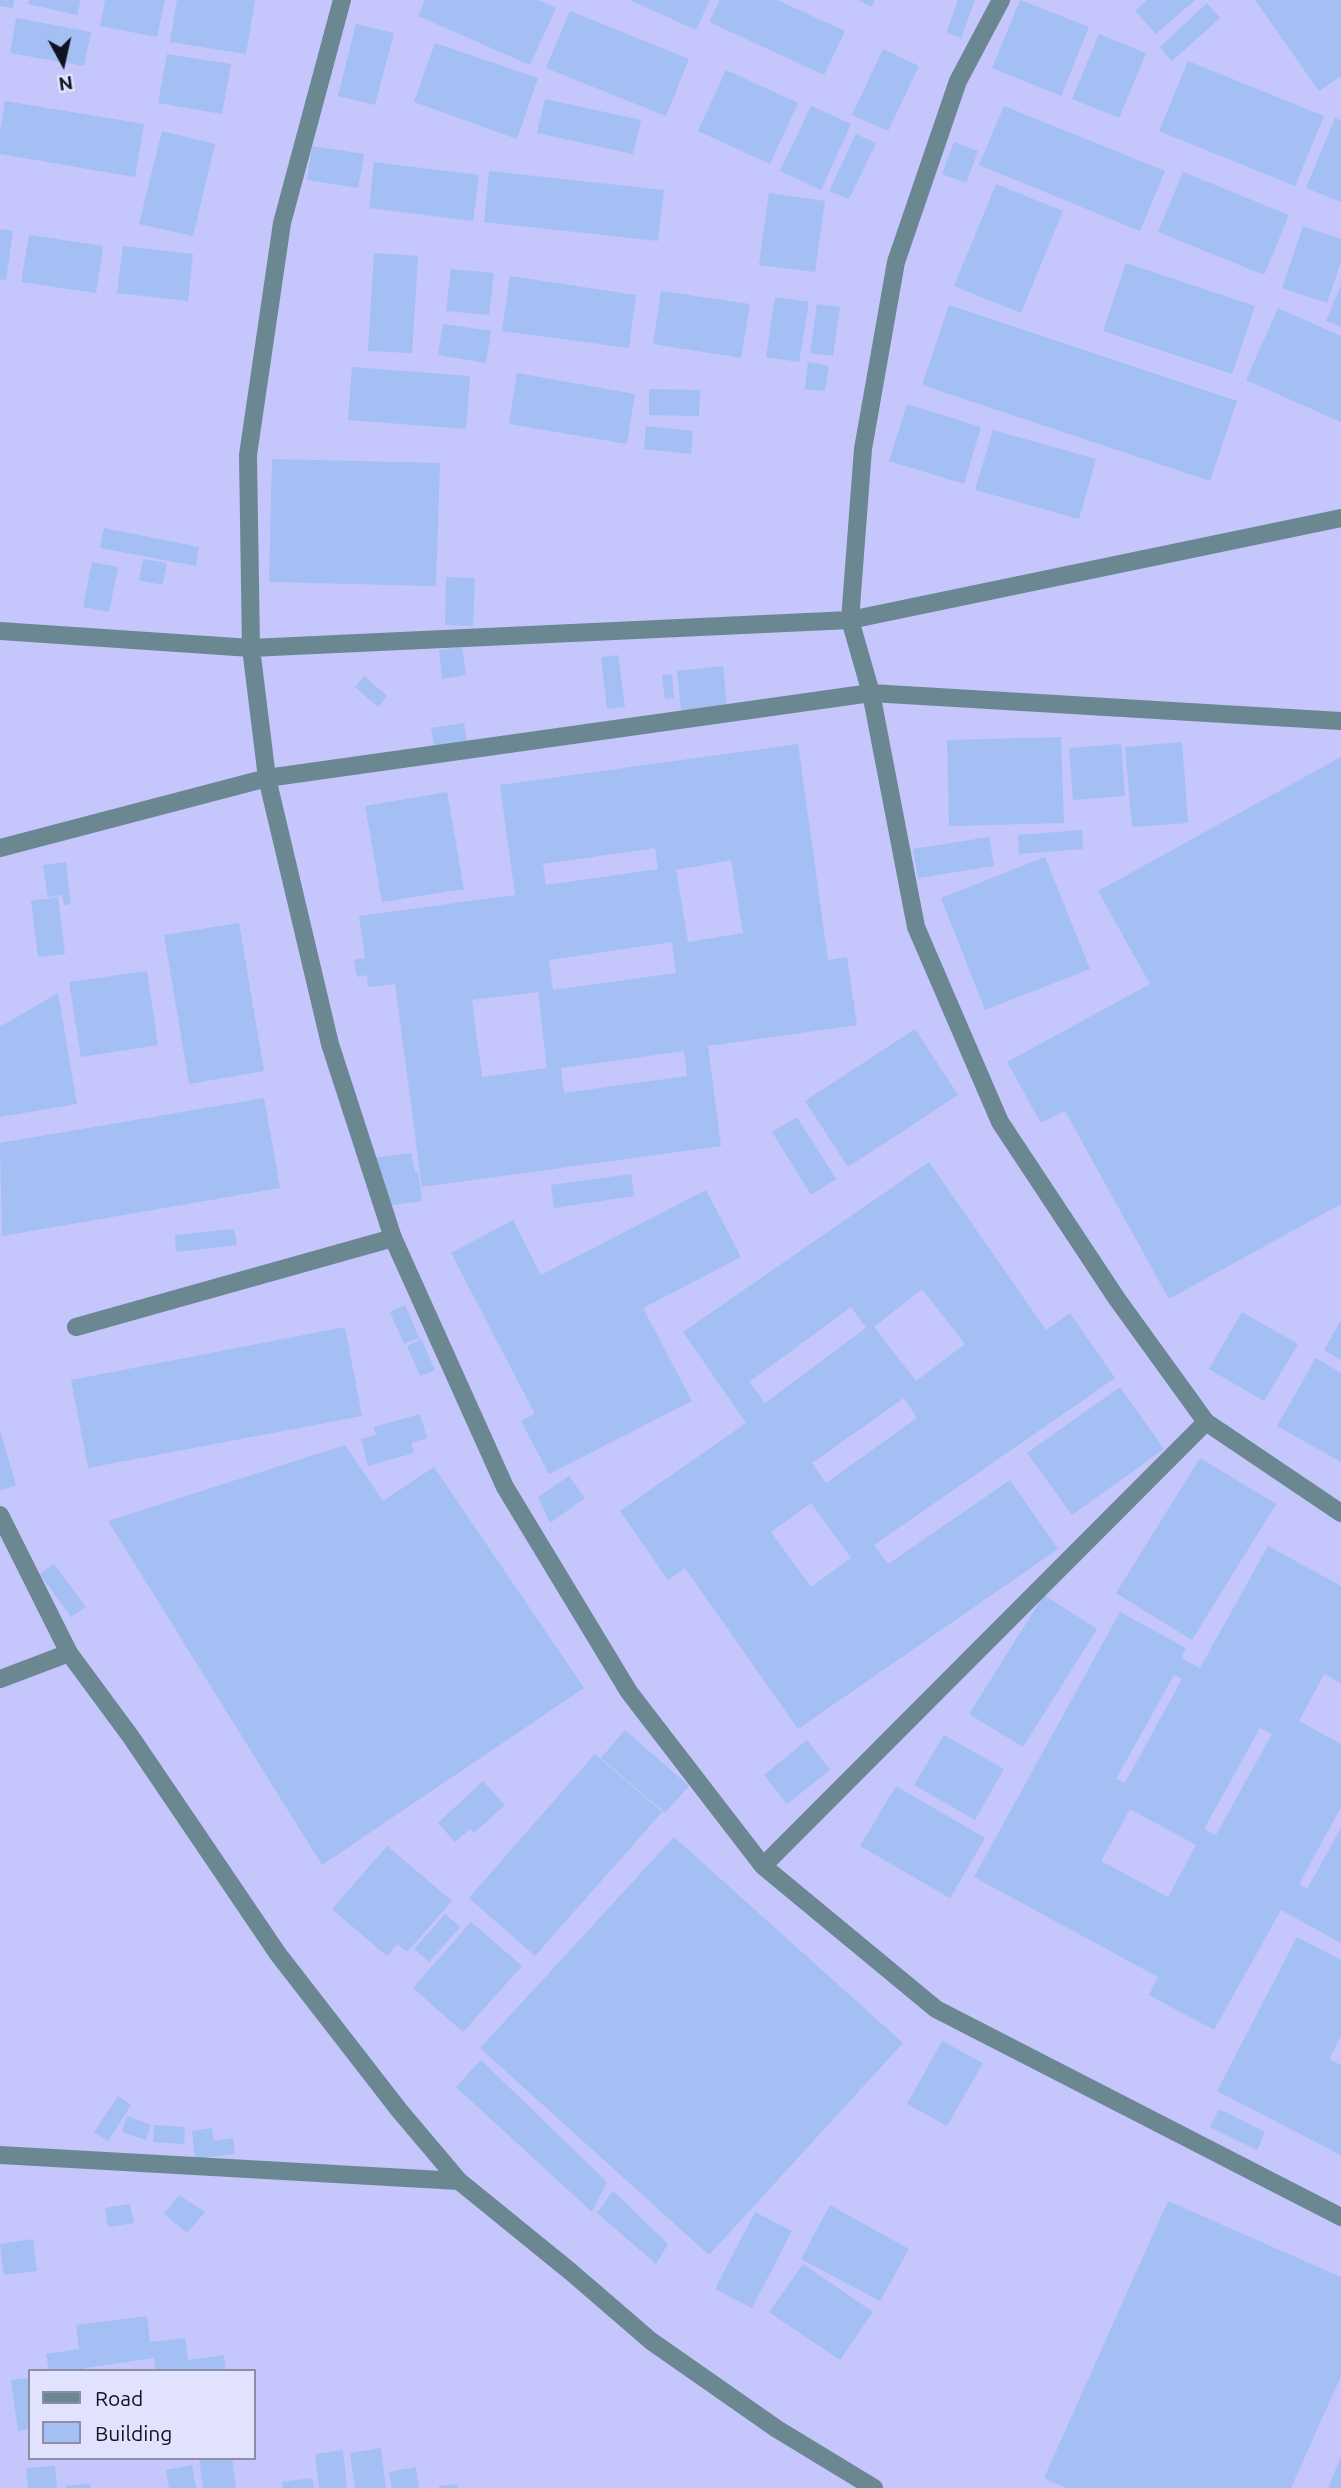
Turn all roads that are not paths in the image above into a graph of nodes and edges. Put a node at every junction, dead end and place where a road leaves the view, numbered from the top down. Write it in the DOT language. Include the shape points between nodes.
graph roads {
  1 [pos="342,0"];
  2 [pos="1001,0"];
  3 [pos="1341,518"];
  4 [pos="850,620"];
  5 [pos="0,631"];
  6 [pos="251,648"];
  7 [pos="870,693"];
  8 [pos="1341,721"];
  9 [pos="267,778"];
  10 [pos="0,848"];
  11 [pos="393,1238"];
  12 [pos="76,1327"];
  13 [pos="1206,1422"];
  14 [pos="1341,1513"];
  15 [pos="0,1515"];
  16 [pos="69,1653"];
  17 [pos="0,1679"];
  18 [pos="763,1866"];
  19 [pos="0,2155"];
  20 [pos="459,2181"];
  21 [pos="1341,2217"];
  22 [pos="874,2488"];
  1 -- 6 [label="street" via="282,223 248,455"];
  2 -- 4 [label="street" via="958,81 896,262 863,449"];
  3 -- 4 [label="street"];
  4 -- 6 [label="street"];
  4 -- 7 [label="street"];
  5 -- 6 [label="street"];
  6 -- 9 [label="street"];
  7 -- 8 [label="street"];
  7 -- 9 [label="street"];
  7 -- 13 [label="street" via="916,927 1000,1122"];
  9 -- 10 [label="street"];
  9 -- 11 [label="street" via="330,1044"];
  11 -- 12 [label="street"];
  11 -- 18 [label="street" via="505,1487 629,1692"];
  13 -- 14 [label="street"];
  13 -- 18 [label="street"];
  15 -- 16 [label="street"];
  16 -- 17 [label="street"];
  16 -- 20 [label="street" via="278,1954"];
  18 -- 21 [label="street" via="936,2009"];
  19 -- 20 [label="street"];
  20 -- 22 [label="street" via="651,2341 777,2429"];
}
